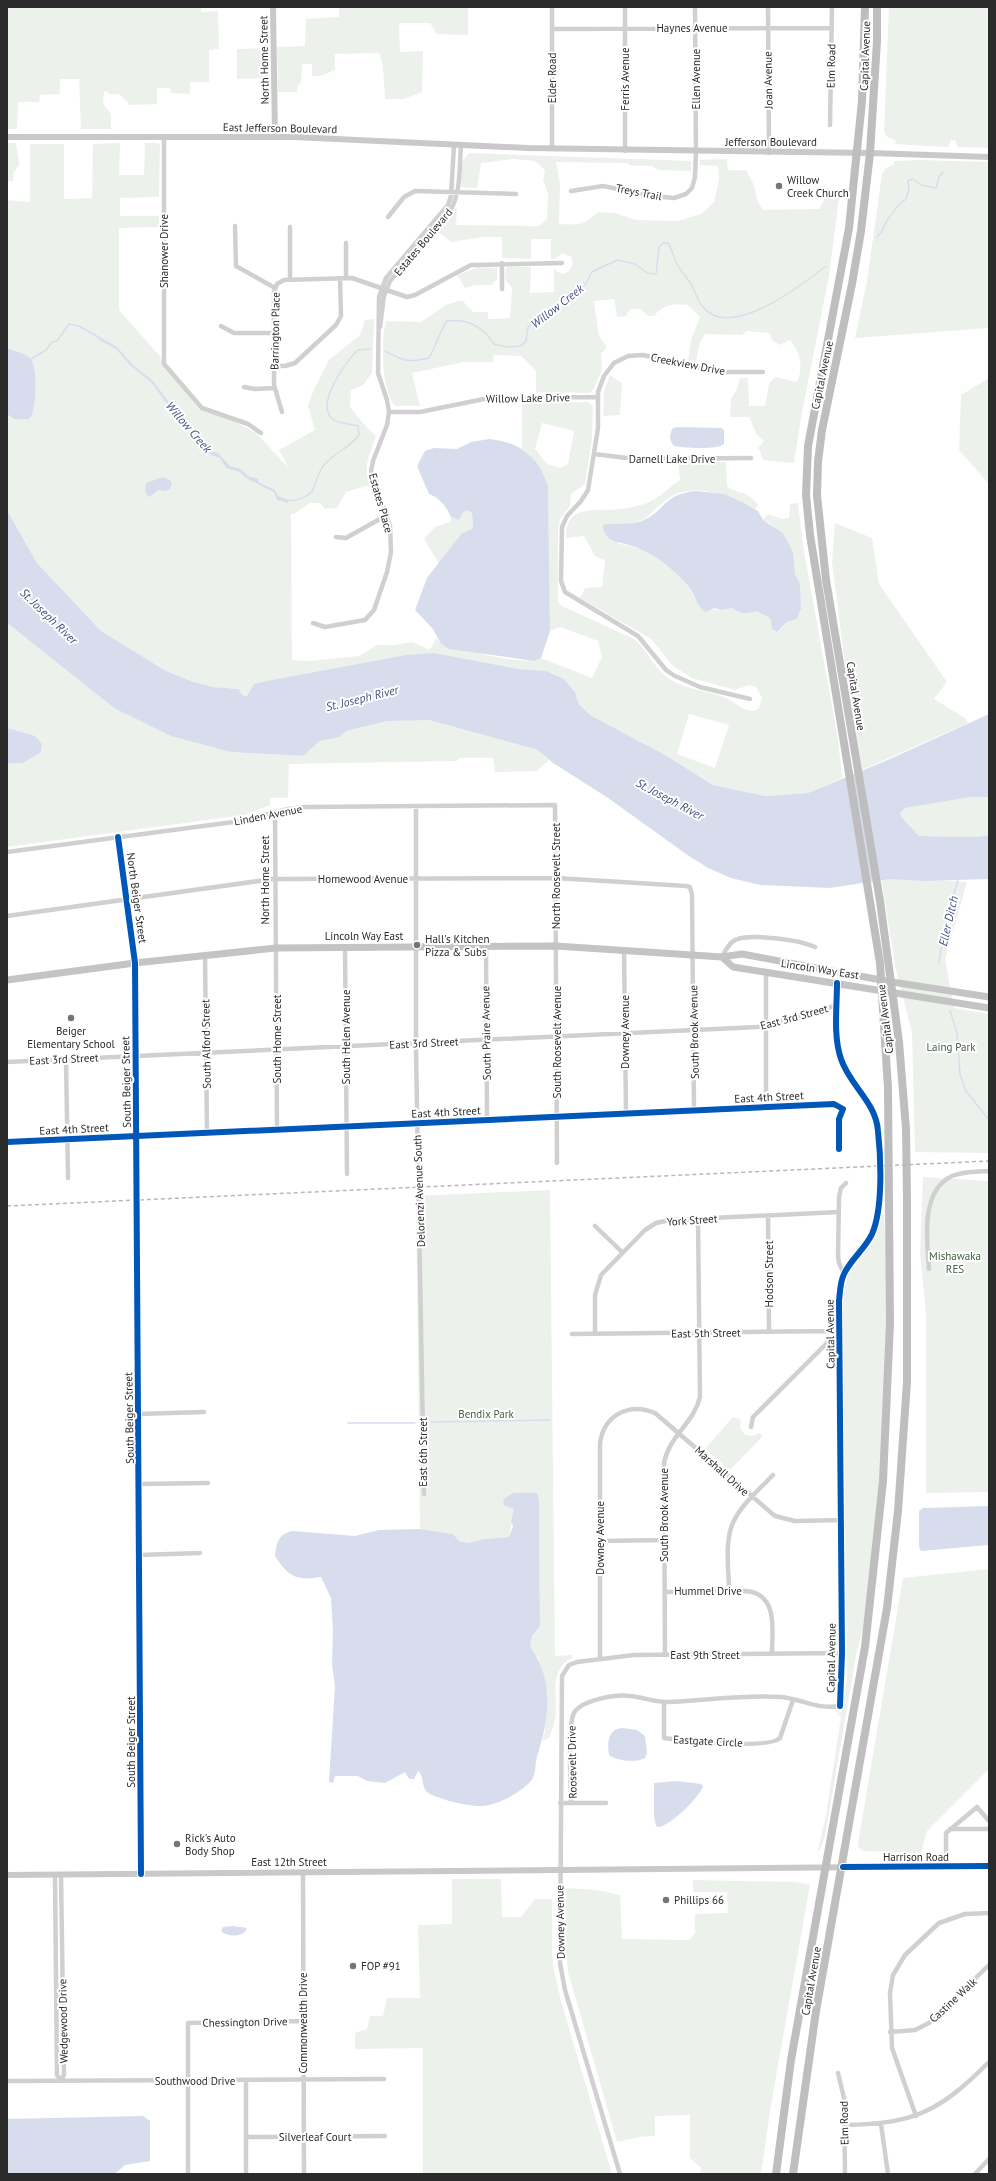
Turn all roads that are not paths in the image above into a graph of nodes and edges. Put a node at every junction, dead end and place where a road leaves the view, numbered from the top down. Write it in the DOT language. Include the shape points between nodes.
graph roads {
  1 [pos="273,7"];
  2 [pos="552,7"];
  3 [pos="624,7"];
  4 [pos="695,7"];
  5 [pos="768,7"];
  6 [pos="832,7"];
  7 [pos="865,7"];
  8 [pos="877,7"];
  9 [pos="768,27"];
  10 [pos="625,28"];
  11 [pos="696,28"];
  12 [pos="832,28"];
  13 [pos="552,29"];
  14 [pos="830,125"];
  15 [pos="7,137"];
  16 [pos="164,137"];
  17 [pos="275,137"];
  18 [pos="457,145"];
  19 [pos="552,149"];
  20 [pos="625,151"];
  21 [pos="696,152"];
  22 [pos="769,153"];
  23 [pos="858,153"];
  24 [pos="870,153"];
  25 [pos="989,156"];
  26 [pos="451,192"];
  27 [pos="457,192"];
  28 [pos="571,192"];
  29 [pos="516,194"];
  30 [pos="388,217"];
  31 [pos="234,226"];
  32 [pos="290,227"];
  33 [pos="346,243"];
  34 [pos="502,263"];
  35 [pos="562,263"];
  36 [pos="340,278"];
  37 [pos="346,278"];
  38 [pos="290,279"];
  39 [pos="275,288"];
  40 [pos="381,288"];
  41 [pos="502,289"];
  42 [pos="386,290"];
  43 [pos="221,326"];
  44 [pos="379,331"];
  45 [pos="273,333"];
  46 [pos="274,366"];
  47 [pos="763,372"];
  48 [pos="244,387"];
  49 [pos="274,388"];
  50 [pos="597,397"];
  51 [pos="282,412"];
  52 [pos="389,412"];
  53 [pos="261,433"];
  54 [pos="594,454"];
  55 [pos="751,458"];
  56 [pos="387,516"];
  57 [pos="336,537"];
  58 [pos="313,624"];
  59 [pos="750,699"];
  60 [pos="852,762"];
  61 [pos="555,805"];
  62 [pos="416,806"];
  63 [pos="275,812"];
  64 [pos="118,837"];
  65 [pos="7,852"];
  66 [pos="556,878"];
  67 [pos="275,879"];
  68 [pos="416,879"];
  69 [pos="127,899"];
  70 [pos="7,916"];
  71 [pos="692,917"];
  72 [pos="486,946"];
  73 [pos="556,946"];
  74 [pos="346,947"];
  75 [pos="416,947"];
  76 [pos="815,947"];
  77 [pos="276,948"];
  78 [pos="624,950"];
  79 [pos="693,954"];
  80 [pos="206,955"];
  81 [pos="722,957"];
  82 [pos="135,963"];
  83 [pos="766,972"];
  84 [pos="7,980"];
  85 [pos="880,980"];
  86 [pos="892,982"];
  87 [pos="837,983"];
  88 [pos="881,990"];
  89 [pos="893,992"];
  90 [pos="989,997"];
  91 [pos="838,1005"];
  92 [pos="989,1008"];
  93 [pos="765,1026"];
  94 [pos="694,1030"];
  95 [pos="625,1034"];
  96 [pos="556,1037"];
  97 [pos="486,1040"];
  98 [pos="416,1043"];
  99 [pos="346,1046"];
  100 [pos="277,1049"];
  101 [pos="206,1053"];
  102 [pos="135,1056"];
  103 [pos="66,1059"];
  104 [pos="7,1062"];
  105 [pos="766,1107"];
  106 [pos="694,1110"];
  107 [pos="626,1114"];
  108 [pos="557,1117"];
  109 [pos="487,1120"];
  110 [pos="417,1124"];
  111 [pos="347,1127"];
  112 [pos="277,1130"];
  113 [pos="207,1133"];
  114 [pos="136,1136"];
  115 [pos="66,1139"];
  116 [pos="7,1142"];
  117 [pos="839,1149"];
  118 [pos="557,1163"];
  119 [pos="989,1171"];
  120 [pos="347,1174"];
  121 [pos="68,1178"];
  122 [pos="846,1183"];
  123 [pos="839,1212"];
  124 [pos="768,1215"];
  125 [pos="698,1218"];
  126 [pos="596,1226"];
  127 [pos="622,1252"];
  128 [pos="929,1269"];
  129 [pos="844,1274"];
  130 [pos="839,1331"];
  131 [pos="769,1332"];
  132 [pos="595,1333"];
  133 [pos="699,1333"];
  134 [pos="572,1334"];
  135 [pos="423,1411"];
  136 [pos="204,1412"];
  137 [pos="138,1414"];
  138 [pos="610,1420"];
  139 [pos="751,1427"];
  140 [pos="679,1433"];
  141 [pos="773,1474"];
  142 [pos="208,1483"];
  143 [pos="139,1484"];
  144 [pos="424,1494"];
  145 [pos="752,1498"];
  146 [pos="842,1520"];
  147 [pos="664,1540"];
  148 [pos="600,1541"];
  149 [pos="200,1553"];
  150 [pos="139,1555"];
  151 [pos="729,1591"];
  152 [pos="665,1592"];
  153 [pos="842,1653"];
  154 [pos="772,1654"];
  155 [pos="665,1655"];
  156 [pos="600,1659"];
  157 [pos="569,1665"];
  158 [pos="793,1700"];
  159 [pos="664,1702"];
  160 [pos="560,1803"];
  161 [pos="572,1803"];
  162 [pos="606,1803"];
  163 [pos="989,1821"];
  164 [pos="989,1828"];
  165 [pos="950,1829"];
  166 [pos="946,1866"];
  167 [pos="989,1866"];
  168 [pos="843,1867"];
  169 [pos="825,1868"];
  170 [pos="559,1870"];
  171 [pos="571,1870"];
  172 [pos="303,1872"];
  173 [pos="141,1874"];
  174 [pos="7,1875"];
  175 [pos="58,1875"];
  176 [pos="989,1913"];
  177 [pos="989,1965"];
  178 [pos="303,2021"];
  179 [pos="890,2032"];
  180 [pos="989,2062"];
  181 [pos="838,2073"];
  182 [pos="384,2079"];
  183 [pos="61,2080"];
  184 [pos="188,2080"];
  185 [pos="246,2080"];
  186 [pos="304,2080"];
  187 [pos="7,2081"];
  188 [pos="916,2116"];
  189 [pos="882,2124"];
  190 [pos="844,2125"];
  191 [pos="385,2136"];
  192 [pos="246,2137"];
  193 [pos="304,2137"];
  194 [pos="989,2159"];
  195 [pos="188,2174"];
  196 [pos="246,2174"];
  197 [pos="304,2174"];
  198 [pos="620,2174"];
  199 [pos="776,2174"];
  200 [pos="793,2174"];
  201 [pos="845,2174"];
  202 [pos="888,2174"];
  203 [pos="975,2174"];
  1 -- 17 [label="street, North Home Street"];
  2 -- 13 [label="street, Elder Road"];
  3 -- 10 [label="street, Ferris Avenue"];
  4 -- 11 [label="street, Ellen Avenue"];
  5 -- 9 [label="street, Joan Avenue"];
  6 -- 12 [label="street, Elm Road"];
  7 -- 23 [label="highway, Capital Avenue"];
  8 -- 24 [label="highway, Capital Avenue"];
  9 -- 11 [label="street, Haynes Avenue"];
  9 -- 12 [label="street, Haynes Avenue"];
  9 -- 22 [label="street, Joan Avenue"];
  10 -- 11 [label="street, Haynes Avenue"];
  10 -- 13 [label="street, Haynes Avenue"];
  10 -- 20 [label="street, Ferris Avenue"];
  11 -- 21 [label="street, Ellen Avenue"];
  12 -- 14 [label="street, Elm Road"];
  13 -- 19 [label="street, Elder Road"];
  15 -- 16 [label="street, East Jefferson Boulevard"];
  16 -- 17 [label="street, East Jefferson Boulevard"];
  16 -- 53 [label="street, Shanower Drive" via="164,364 202,408 248,424"];
  17 -- 18 [label="street, East Jefferson Boulevard"];
  18 -- 19 [label="street, East Jefferson Boulevard"];
  18 -- 26 [label="street, Estates Boulevard"];
  18 -- 27 [label="street, Estates Boulevard"];
  19 -- 20 [label="street, Jefferson Boulevard"];
  20 -- 21 [label="street, Jefferson Boulevard"];
  21 -- 22 [label="street, Jefferson Boulevard"];
  21 -- 28 [label="street, Treys Trail" via="693,186 689,192 679,197 653,196 603,186"];
  22 -- 23 [label="street, Jefferson Boulevard"];
  23 -- 24 [label="street, Jefferson Boulevard"];
  23 -- 60 [label="highway, Capital Avenue" via="842,270 810,428 806,478 810,535"];
  24 -- 25 [label="street, Jefferson Boulevard"];
  24 -- 60 [label="highway, Capital Avenue" via="852,284 825,415 818,462 817,495 823,560"];
  26 -- 27 [label="street"];
  26 -- 30 [label="street" via="412,192 402,198"];
  26 -- 40 [label="street, Estates Boulevard" via="446,210 389,274"];
  27 -- 29 [label="street"];
  27 -- 42 [label="street, Estates Boulevard" via="448,215 390,281"];
  31 -- 39 [label="street" via="236,266"];
  32 -- 38 [label="street"];
  33 -- 37 [label="street"];
  34 -- 35 [label="street, Barrington Place"];
  34 -- 41 [label="street"];
  34 -- 42 [label="street, Barrington Place" via="471,265 412,296 403,296"];
  36 -- 37 [label="street, Barrington Place"];
  36 -- 38 [label="street, Barrington Place"];
  36 -- 46 [label="street" via="340,316 336,325 295,363"];
  37 -- 40 [label="street, Barrington Place"];
  38 -- 39 [label="street, Barrington Place" via="279,282"];
  39 -- 45 [label="street, Barrington Place"];
  40 -- 42 [label="street, Barrington Place"];
  40 -- 44 [label="street, Estates Place"];
  42 -- 44 [label="street, Estates Place"];
  43 -- 45 [label="street" via="234,333"];
  44 -- 52 [label="street, Estates Place" via="378,373"];
  45 -- 46 [label="street, Barrington Place"];
  46 -- 49 [label="street, Barrington Place"];
  47 -- 50 [label="street, Creekview Drive" via="717,372 644,355 628,356 614,363 604,376"];
  48 -- 49 [label="street"];
  49 -- 51 [label="street, Barrington Place"];
  50 -- 52 [label="street, Willow Lake Drive" via="489,398 420,412"];
  50 -- 54 [label="street" via="598,428"];
  52 -- 56 [label="street, Estates Place" via="371,471"];
  54 -- 55 [label="street, Darnell Lake Drive" via="635,459"];
  54 -- 59 [label="street" via="588,490 562,526 561,580 565,592 638,636 666,670 675,676 700,687"];
  56 -- 57 [label="street" via="346,538"];
  56 -- 58 [label="street, Estates Place" via="391,532 391,552 373,612 365,620 358,622 325,627"];
  60 -- 85 [label="highway, Capital Avenue"];
  60 -- 86 [label="highway, Capital Avenue" via="878,890"];
  61 -- 62 [label="street, Linden Avenue"];
  61 -- 66 [label="street, North Roosevelt Street"];
  62 -- 63 [label="street, Linden Avenue" via="305,807"];
  62 -- 68 [label="street, Delorenzi Avenue South"];
  63 -- 64 [label="street, Linden Avenue" via="241,821"];
  63 -- 67 [label="street, North Home Street"];
  64 -- 65 [label="street, Linden Avenue"];
  64 -- 69 [label="street, North Beiger Street"];
  66 -- 68 [label="street, Homewood Avenue"];
  66 -- 71 [label="street, Homewood Avenue" via="686,886 692,890"];
  66 -- 73 [label="street, North Roosevelt Street"];
  67 -- 68 [label="street, Homewood Avenue"];
  67 -- 69 [label="street, Homewood Avenue"];
  67 -- 77 [label="street, North Home Street"];
  68 -- 75 [label="street, Delorenzi Avenue South"];
  69 -- 70 [label="street, Homewood Avenue"];
  69 -- 82 [label="street, North Beiger Street"];
  71 -- 79 [label="street, South Brook Avenue"];
  72 -- 73 [label="main road, Lincoln Way East"];
  72 -- 75 [label="main road, Lincoln Way East"];
  72 -- 97 [label="street, South Praire Avenue"];
  73 -- 78 [label="main road, Lincoln Way East"];
  73 -- 96 [label="street, South Roosevelt Avenue"];
  74 -- 75 [label="main road, Lincoln Way East"];
  74 -- 77 [label="main road, Lincoln Way East"];
  74 -- 99 [label="street, South Helen Avenue"];
  75 -- 98 [label="street, Delorenzi Avenue South"];
  76 -- 81 [label="street" via="797,941 742,938 730,944"];
  77 -- 80 [label="main road, Lincoln Way East"];
  77 -- 100 [label="street, South Home Street"];
  78 -- 79 [label="main road, Lincoln Way East"];
  78 -- 95 [label="street, Downey Avenue"];
  79 -- 81 [label="main road, Lincoln Way East"];
  79 -- 94 [label="street, South Brook Avenue"];
  80 -- 82 [label="main road, Lincoln Way East"];
  80 -- 101 [label="street, South Alford Street"];
  81 -- 83 [label="main road, Lincoln Way East" via="734,967"];
  81 -- 85 [label="main road, Lincoln Way East" via="742,954"];
  82 -- 84 [label="main road, Lincoln Way East"];
  82 -- 102 [label="street, South Beiger Street"];
  83 -- 87 [label="main road, Lincoln Way East"];
  83 -- 93 [label="street"];
  85 -- 86 [label="main road, Lincoln Way East"];
  85 -- 88 [label="highway, Capital Avenue"];
  86 -- 89 [label="highway, Capital Avenue"];
  86 -- 90 [label="main road, Lincoln Way East"];
  87 -- 88 [label="main road, Lincoln Way East"];
  87 -- 91 [label="street, Capital Avenue"];
  88 -- 89 [label="main road, Lincoln Way East"];
  88 -- 169 [label="highway, Capital Avenue" via="887,1053 890,1141 887,1430 880,1525 865,1647"];
  89 -- 92 [label="main road, Lincoln Way East"];
  89 -- 168 [label="highway, Capital Avenue" via="903,1080 907,1199 907,1382 896,1539 887,1608"];
  91 -- 93 [label="street, East 3rd Street"];
  91 -- 129 [label="street, Capital Avenue" via="838,1048 841,1059 846,1072 872,1108 879,1141 879,1205 876,1225"];
  93 -- 94 [label="street, East 3rd Street"];
  93 -- 105 [label="street"];
  94 -- 95 [label="street, East 3rd Street"];
  94 -- 106 [label="street, South Brook Avenue"];
  95 -- 96 [label="street, East 3rd Street"];
  95 -- 107 [label="street, Downey Avenue"];
  96 -- 97 [label="street, East 3rd Street"];
  96 -- 108 [label="street, South Roosevelt Avenue"];
  97 -- 98 [label="street, East 3rd Street"];
  97 -- 109 [label="street, South Praire Avenue"];
  98 -- 99 [label="street, East 3rd Street"];
  98 -- 110 [label="street, Delorenzi Avenue South"];
  99 -- 100 [label="street, East 3rd Street"];
  99 -- 111 [label="street, South Helen Avenue"];
  100 -- 101 [label="street, East 3rd Street"];
  100 -- 112 [label="street, South Home Street"];
  101 -- 102 [label="street, East 3rd Street"];
  101 -- 113 [label="street, South Alford Street"];
  102 -- 103 [label="street, East 3rd Street"];
  102 -- 114 [label="street, South Beiger Street"];
  103 -- 104 [label="street, East 3rd Street"];
  103 -- 115 [label="street"];
  105 -- 106 [label="street, East 4th Street"];
  105 -- 117 [label="street, East 4th Street" via="834,1104 843,1108 839,1119"];
  106 -- 107 [label="street, East 4th Street"];
  107 -- 108 [label="street, East 4th Street"];
  108 -- 109 [label="street, East 4th Street"];
  108 -- 118 [label="street, South Roosevelt Avenue"];
  109 -- 110 [label="street, East 4th Street"];
  110 -- 111 [label="street, East 4th Street"];
  110 -- 135 [label="street, Delorenzi Avenue South"];
  111 -- 112 [label="street, East 4th Street"];
  111 -- 120 [label="street, South Helen Avenue"];
  112 -- 113 [label="street, East 4th Street"];
  113 -- 114 [label="street, East 4th Street"];
  114 -- 115 [label="street, East 4th Street"];
  114 -- 137 [label="street, South Beiger Street"];
  115 -- 116 [label="street, East 4th Street"];
  115 -- 121 [label="street"];
  119 -- 128 [label="street" via="966,1172 952,1176 942,1183 933,1196 928,1214"];
  122 -- 123 [label="street" via="841,1188"];
  123 -- 124 [label="street, York Street"];
  123 -- 129 [label="street" via="838,1256"];
  124 -- 125 [label="street, York Street"];
  124 -- 131 [label="street, Hodson Street"];
  125 -- 127 [label="street, York Street" via="656,1223 644,1230"];
  125 -- 133 [label="street, South Brook Avenue"];
  126 -- 127 [label="street"];
  127 -- 132 [label="street, York Street" via="601,1275 596,1287"];
  129 -- 130 [label="street, Capital Avenue" via="839,1301"];
  130 -- 131 [label="street, East 5th Street"];
  130 -- 139 [label="street" via="754,1417"];
  130 -- 146 [label="street, Capital Avenue"];
  131 -- 133 [label="street, East 5th Street"];
  132 -- 133 [label="street, East 5th Street"];
  132 -- 134 [label="street, East 5th Street"];
  133 -- 140 [label="street, South Brook Avenue" via="699,1401 695,1414"];
  135 -- 144 [label="street, East 6th Street"];
  136 -- 137 [label="street"];
  137 -- 143 [label="street, South Beiger Street"];
  138 -- 140 [label="street, Marshall Drive" via="626,1410 642,1409 655,1413"];
  138 -- 148 [label="street, Downey Avenue" via="604,1427 600,1443"];
  140 -- 145 [label="street, Marshall Drive"];
  140 -- 147 [label="street, South Brook Avenue" via="670,1445 664,1463"];
  141 -- 145 [label="street"];
  142 -- 143 [label="street"];
  143 -- 150 [label="street, South Beiger Street"];
  145 -- 146 [label="street, Marshall Drive" via="781,1518 795,1521"];
  145 -- 151 [label="street" via="738,1514 731,1528"];
  146 -- 153 [label="street, Capital Avenue"];
  147 -- 148 [label="street"];
  147 -- 152 [label="street, South Brook Avenue"];
  148 -- 156 [label="street, Downey Avenue"];
  149 -- 150 [label="street"];
  150 -- 173 [label="street, South Beiger Street"];
  151 -- 152 [label="street, Hummel Drive"];
  151 -- 154 [label="street, Hummel Drive" via="753,1592 768,1603 772,1615"];
  152 -- 155 [label="street, South Brook Avenue"];
  153 -- 154 [label="street, East 9th Street"];
  153 -- 158 [label="street, Capital Avenue" via="840,1706 812,1705"];
  154 -- 155 [label="street, East 9th Street"];
  155 -- 156 [label="street, East 9th Street"];
  156 -- 157 [label="street, East 9th Street"];
  157 -- 160 [label="street, Downey Avenue" via="561,1682"];
  158 -- 159 [label="street" via="778,1697 726,1697"];
  158 -- 159 [label="street, Eastgate Circle" via="780,1738 766,1743 717,1743 664,1738"];
  159 -- 161 [label="street, Roosevelt Drive" via="626,1695 588,1702 578,1707 571,1722"];
  160 -- 161 [label="street"];
  160 -- 170 [label="street, Downey Avenue"];
  161 -- 162 [label="street, Roosevelt Drive"];
  163 -- 165 [label="street" via="977,1807"];
  164 -- 165 [label="street"];
  165 -- 166 [label="street" via="946,1833"];
  166 -- 167 [label="street, Harrison Road"];
  166 -- 168 [label="street, Harrison Road"];
  168 -- 169 [label="street, Harrison Road"];
  168 -- 200 [label="highway, Capital Avenue" via="816,2011"];
  169 -- 171 [label="street, Harrison Road"];
  169 -- 199 [label="highway, Capital Avenue" via="792,2060"];
  170 -- 171 [label="street, East 12th Street"];
  170 -- 172 [label="street, East 12th Street"];
  170 -- 198 [label="street, Downey Avenue" via="560,1963 565,1990"];
  172 -- 173 [label="street, East 12th Street"];
  172 -- 178 [label="street, Commonwealth Drive"];
  173 -- 175 [label="street, East 12th Street"];
  174 -- 175 [label="street, East 12th Street"];
  175 -- 183 [label="street, Wedgewood Drive" via="57,2074"];
  176 -- 179 [label="street" via="947,1918 905,1955 896,1968 891,1982"];
  177 -- 179 [label="street, Castine Walk" via="928,2023 915,2030"];
  178 -- 184 [label="street, Chessington Drive" via="188,2023"];
  178 -- 186 [label="street, Commonwealth Drive"];
  179 -- 188 [label="street" via="895,2062"];
  180 -- 188 [label="street" via="949,2099"];
  181 -- 190 [label="street, Elm Road" via="844,2098"];
  182 -- 186 [label="street, Southwood Drive"];
  183 -- 184 [label="street, Southwood Drive"];
  183 -- 187 [label="street, Southwood Drive"];
  184 -- 185 [label="street, Southwood Drive"];
  184 -- 195 [label="street"];
  185 -- 186 [label="street, Southwood Drive"];
  185 -- 192 [label="street"];
  186 -- 193 [label="street, Commonwealth Drive"];
  188 -- 189 [label="street"];
  189 -- 190 [label="street"];
  189 -- 202 [label="street"];
  190 -- 201 [label="street, Elm Road"];
  191 -- 193 [label="street, Silverleaf Court"];
  192 -- 193 [label="street, Silverleaf Court"];
  192 -- 196 [label="street"];
  193 -- 197 [label="street, Commonwealth Drive"];
  194 -- 203 [label="street"];
}
